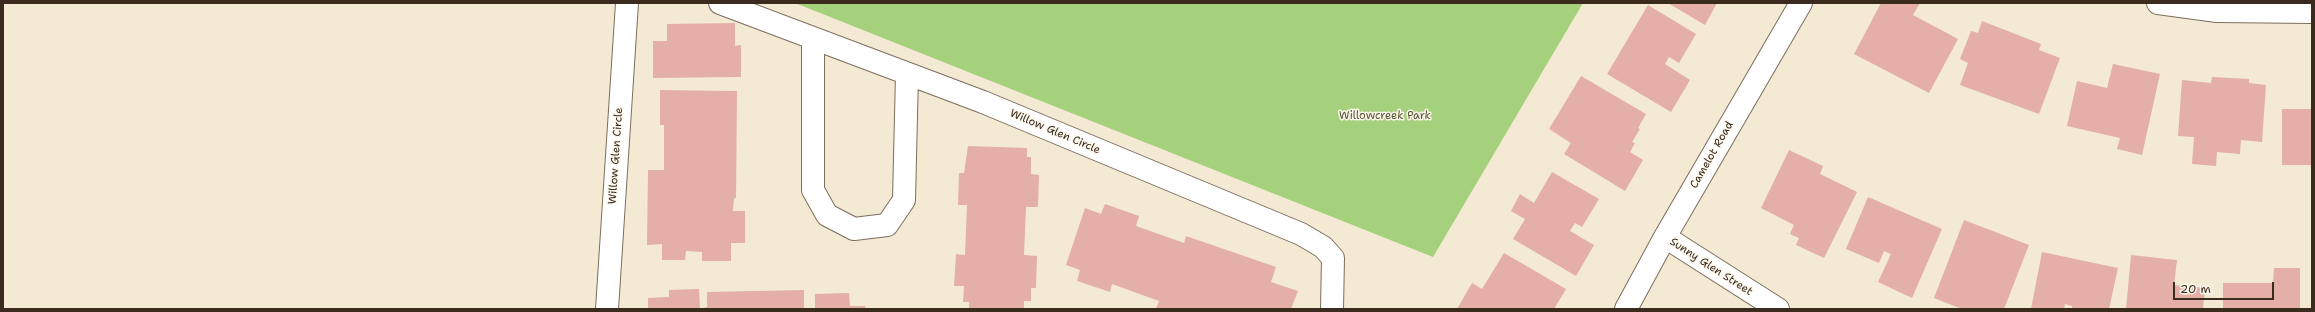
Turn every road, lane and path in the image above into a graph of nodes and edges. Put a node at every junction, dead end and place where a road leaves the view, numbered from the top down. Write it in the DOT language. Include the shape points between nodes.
graph roads {
  1 [pos="627,3"];
  2 [pos="720,3"];
  3 [pos="1801,3"];
  4 [pos="2158,3"];
  5 [pos="2312,12"];
  6 [pos="813,38"];
  7 [pos="907,74"];
  8 [pos="1665,236"];
  9 [pos="607,309"];
  10 [pos="1332,309"];
  11 [pos="1626,309"];
  12 [pos="1778,309"];
  1 -- 9 [label="street, Willow Glen Circle"];
  2 -- 6 [label="street, Willow Glen Circle"];
  3 -- 8 [label="street, Camelot Road"];
  4 -- 5 [label="street" via="2217,11"];
  6 -- 7 [label="street, Willow Glen Circle"];
  6 -- 7 [label="street" via="813,190 827,215 854,228 887,225 904,200"];
  7 -- 10 [label="street, Willow Glen Circle" via="983,102 1301,234 1324,247 1333,258"];
  8 -- 11 [label="street, Camelot Road"];
  8 -- 12 [label="street, Sunny Glen Street"];
}
